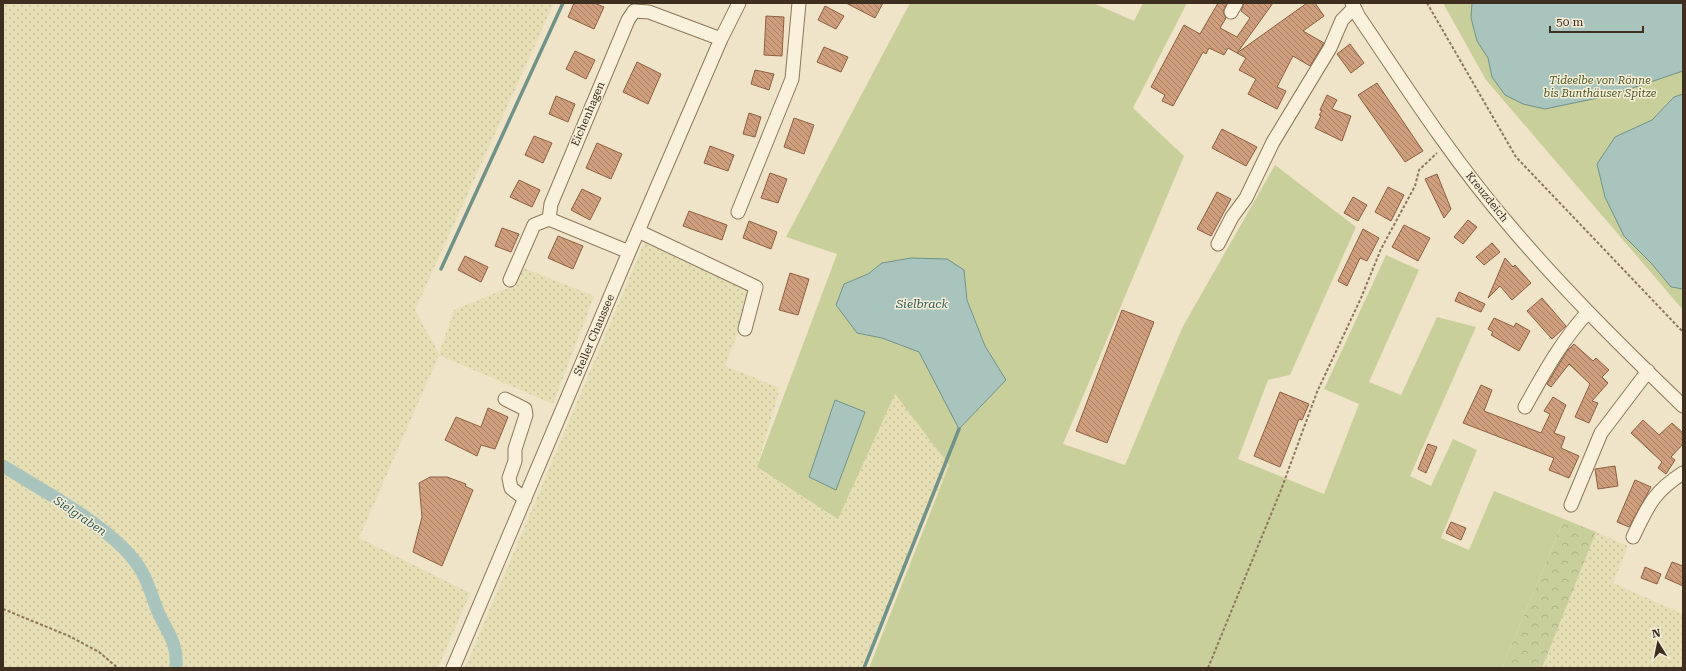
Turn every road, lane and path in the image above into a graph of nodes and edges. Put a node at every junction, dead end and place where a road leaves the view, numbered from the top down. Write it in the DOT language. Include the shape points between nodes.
graph roads {
  1 [pos="739,3"];
  2 [pos="799,3"];
  3 [pos="1426,3"];
  4 [pos="1353,6"];
  5 [pos="633,7"];
  6 [pos="721,39"];
  7 [pos="1447,147"];
  8 [pos="738,212"];
  9 [pos="549,219"];
  10 [pos="638,230"];
  11 [pos="1218,244"];
  12 [pos="629,252"];
  13 [pos="510,280"];
  14 [pos="1588,312"];
  15 [pos="745,329"];
  16 [pos="1683,332"];
  17 [pos="1648,371"];
  18 [pos="506,399"];
  19 [pos="1683,406"];
  20 [pos="1525,407"];
  21 [pos="1683,473"];
  22 [pos="525,499"];
  23 [pos="1571,505"];
  24 [pos="1633,537"];
  25 [pos="3,609"];
  26 [pos="118,668"];
  27 [pos="454,668"];
  28 [pos="1208,668"];
  1 -- 6 [label="street, Steller Chaussee"];
  2 -- 8 [label="street" via="792,79"];
  3 -- 16 [label="path" via="1516,157"];
  4 -- 7 [label="street, Kreuzdeich"];
  4 -- 11 [label="street" via="1342,20 1330,48 1277,136 1246,198 1232,217"];
  5 -- 6 [label="street, Eichenhagen"];
  5 -- 9 [label="street, Eichenhagen" via="550,204"];
  6 -- 10 [label="street, Steller Chaussee"];
  7 -- 14 [label="street, Kreuzdeich" via="1509,226"];
  7 -- 28 [label="path" via="1430,158 1419,170 1415,186 1381,249 1317,392 1281,490"];
  9 -- 12 [label="street"];
  9 -- 13 [label="street" via="534,225"];
  10 -- 12 [label="street, Steller Chaussee"];
  10 -- 15 [label="street" via="756,288"];
  12 -- 22 [label="street, Steller Chaussee"];
  14 -- 17 [label="street, Kreuzdeich"];
  14 -- 20 [label="street" via="1562,343"];
  17 -- 19 [label="street, Kreuzdeich"];
  17 -- 23 [label="street" via="1601,433"];
  18 -- 22 [label="street" via="525,409 526,414 509,478 511,488"];
  21 -- 24 [label="street" via="1658,490 1647,506"];
  22 -- 27 [label="street, Steller Chaussee"];
  25 -- 26 [label="path" via="69,636 100,652"];
}
